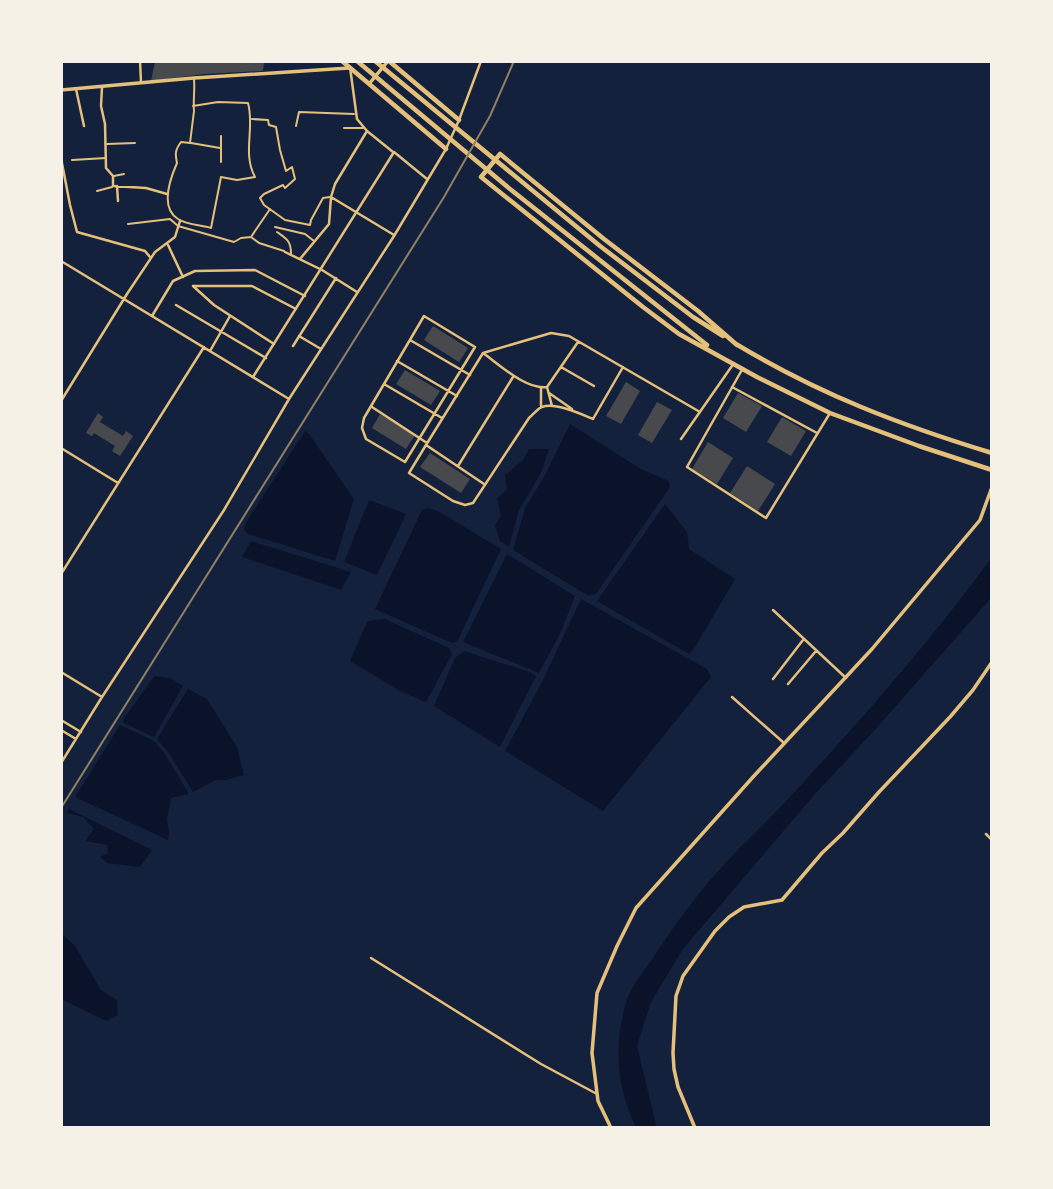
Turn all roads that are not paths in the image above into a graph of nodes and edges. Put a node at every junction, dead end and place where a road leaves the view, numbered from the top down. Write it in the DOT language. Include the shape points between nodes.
graph roads {
  1 [pos="140,61"];
  2 [pos="342,61"];
  3 [pos="357,61"];
  4 [pos="375,61"];
  5 [pos="389,61"];
  6 [pos="481,61"];
  7 [pos="349,67"];
  8 [pos="194,78"];
  9 [pos="141,83"];
  10 [pos="369,84"];
  11 [pos="102,87"];
  12 [pos="76,89"];
  13 [pos="61,90"];
  14 [pos="193,106"];
  15 [pos="356,114"];
  16 [pos="251,119"];
  17 [pos="459,120"];
  18 [pos="84,126"];
  19 [pos="296,126"];
  20 [pos="344,128"];
  21 [pos="365,129"];
  22 [pos="221,136"];
  23 [pos="135,143"];
  24 [pos="190,143"];
  25 [pos="106,144"];
  26 [pos="220,148"];
  27 [pos="446,149"];
  28 [pos="394,152"];
  29 [pos="61,158"];
  30 [pos="106,158"];
  31 [pos="72,160"];
  32 [pos="220,162"];
  33 [pos="124,174"];
  34 [pos="113,176"];
  35 [pos="428,180"];
  36 [pos="115,186"];
  37 [pos="97,191"];
  38 [pos="167,194"];
  39 [pos="331,197"];
  40 [pos="118,201"];
  41 [pos="270,209"];
  42 [pos="356,213"];
  43 [pos="180,221"];
  44 [pos="128,224"];
  45 [pos="178,226"];
  46 [pos="275,226"];
  47 [pos="277,232"];
  48 [pos="394,236"];
  49 [pos="251,237"];
  50 [pos="315,242"];
  51 [pos="167,244"];
  52 [pos="285,252"];
  53 [pos="291,255"];
  54 [pos="151,258"];
  55 [pos="300,259"];
  56 [pos="61,261"];
  57 [pos="322,270"];
  58 [pos="183,276"];
  59 [pos="335,278"];
  60 [pos="357,292"];
  61 [pos="305,296"];
  62 [pos="124,299"];
  63 [pos="176,305"];
  64 [pos="297,309"];
  65 [pos="152,316"];
  66 [pos="230,316"];
  67 [pos="221,332"];
  68 [pos="299,336"];
  69 [pos="410,340"];
  70 [pos="578,342"];
  71 [pos="274,344"];
  72 [pos="737,345"];
  73 [pos="293,346"];
  74 [pos="204,347"];
  75 [pos="321,349"];
  76 [pos="210,351"];
  77 [pos="483,353"];
  78 [pos="716,353"];
  79 [pos="265,358"];
  80 [pos="397,361"];
  81 [pos="734,363"];
  82 [pos="561,367"];
  83 [pos="623,367"];
  84 [pos="462,369"];
  85 [pos="743,369"];
  86 [pos="470,375"];
  87 [pos="253,377"];
  88 [pos="513,377"];
  89 [pos="384,384"];
  90 [pos="594,386"];
  91 [pos="547,387"];
  92 [pos="732,387"];
  93 [pos="541,388"];
  94 [pos="449,391"];
  95 [pos="549,393"];
  96 [pos="457,396"];
  97 [pos="289,399"];
  98 [pos="61,401"];
  99 [pos="552,406"];
  100 [pos="372,407"];
  101 [pos="541,407"];
  102 [pos="575,411"];
  103 [pos="700,412"];
  104 [pos="830,413"];
  105 [pos="435,414"];
  106 [pos="442,419"];
  107 [pos="817,433"];
  108 [pos="420,438"];
  109 [pos="681,439"];
  110 [pos="427,444"];
  111 [pos="61,448"];
  112 [pos="992,453"];
  113 [pos="458,466"];
  114 [pos="992,470"];
  115 [pos="118,483"];
  116 [pos="484,484"];
  117 [pos="992,487"];
  118 [pos="61,574"];
  119 [pos="773,610"];
  120 [pos="804,639"];
  121 [pos="816,651"];
  122 [pos="992,662"];
  123 [pos="61,672"];
  124 [pos="846,678"];
  125 [pos="773,679"];
  126 [pos="788,684"];
  127 [pos="102,697"];
  128 [pos="732,697"];
  129 [pos="61,719"];
  130 [pos="61,730"];
  131 [pos="81,732"];
  132 [pos="76,739"];
  133 [pos="785,744"];
  134 [pos="61,763"];
  135 [pos="986,834"];
  136 [pos="992,840"];
  137 [pos="371,958"];
  138 [pos="597,1094"];
  139 [pos="611,1128"];
  140 [pos="695,1128"];
  1 -- 9 [label="street"];
  2 -- 7 [label="main road"];
  3 -- 78 [label="main road"];
  4 -- 72 [label="main road" via="600,246"];
  5 -- 10 [label="street"];
  5 -- 17 [label="main road"];
  6 -- 17 [label="street"];
  7 -- 8 [label="street"];
  7 -- 10 [label="main road"];
  7 -- 15 [label="street"];
  8 -- 9 [label="street"];
  8 -- 14 [label="lane"];
  9 -- 11 [label="street"];
  10 -- 27 [label="main road"];
  11 -- 12 [label="street"];
  11 -- 25 [label="street"];
  12 -- 13 [label="street"];
  12 -- 18 [label="street"];
  14 -- 16 [label="lane" via="248,103"];
  14 -- 24 [label="lane"];
  15 -- 19 [label="lane" via="299,112"];
  15 -- 21 [label="street"];
  16 -- 41 [label="lane" via="268,120 276,127 286,171 292,167 295,179 260,198"];
  16 -- 43 [label="lane" via="247,147 255,177 221,177 211,228"];
  17 -- 27 [label="street"];
  20 -- 21 [label="lane"];
  21 -- 28 [label="street"];
  21 -- 39 [label="street"];
  22 -- 26 [label="lane"];
  23 -- 25 [label="lane"];
  24 -- 26 [label="lane"];
  24 -- 38 [label="lane" via="181,142 176,148 177,163"];
  25 -- 30 [label="street"];
  26 -- 32 [label="lane"];
  27 -- 35 [label="street"];
  28 -- 35 [label="street"];
  28 -- 42 [label="street"];
  29 -- 54 [label="street" via="77,232 145,251"];
  30 -- 31 [label="lane"];
  30 -- 34 [label="street" via="106,168"];
  33 -- 34 [label="lane"];
  34 -- 36 [label="street"];
  35 -- 48 [label="street"];
  36 -- 37 [label="lane"];
  36 -- 38 [label="street"];
  36 -- 40 [label="street"];
  38 -- 43 [label="lane" via="172,214"];
  39 -- 41 [label="lane" via="323,198 310,225 285,220"];
  39 -- 42 [label="street"];
  39 -- 50 [label="street" via="329,224"];
  41 -- 49 [label="lane"];
  42 -- 48 [label="street"];
  42 -- 57 [label="street"];
  43 -- 45 [label="street"];
  44 -- 45 [label="lane" via="170,219"];
  45 -- 49 [label="lane" via="234,242"];
  45 -- 51 [label="street"];
  46 -- 50 [label="lane" via="305,234"];
  47 -- 53 [label="lane" via="288,240"];
  48 -- 60 [label="street"];
  49 -- 52 [label="lane"];
  50 -- 55 [label="street"];
  51 -- 54 [label="street"];
  51 -- 58 [label="street"];
  52 -- 53 [label="street"];
  53 -- 55 [label="street"];
  54 -- 62 [label="street"];
  55 -- 57 [label="street"];
  56 -- 62 [label="street"];
  57 -- 59 [label="street"];
  57 -- 61 [label="street"];
  58 -- 61 [label="street" via="195,271 255,270"];
  58 -- 65 [label="street" via="173,281"];
  59 -- 60 [label="street"];
  59 -- 68 [label="street"];
  60 -- 75 [label="street"];
  61 -- 64 [label="street"];
  62 -- 65 [label="street"];
  62 -- 98 [label="street"];
  63 -- 67 [label="street"];
  64 -- 66 [label="street" via="252,286 193,286"];
  64 -- 71 [label="street"];
  65 -- 74 [label="street"];
  66 -- 67 [label="street"];
  66 -- 71 [label="street"];
  67 -- 76 [label="street"];
  67 -- 79 [label="street"];
  68 -- 73 [label="street"];
  68 -- 75 [label="street"];
  69 -- 80 [label="street"];
  69 -- 84 [label="street"];
  69 -- 84 [label="street" via="424,316 475,347"];
  70 -- 77 [label="street" via="551,333"];
  70 -- 82 [label="street"];
  70 -- 83 [label="street"];
  71 -- 79 [label="street"];
  72 -- 78 [label="main road" via="500,154 481,177 643,307"];
  72 -- 112 [label="main road" via="834,397"];
  74 -- 76 [label="street"];
  74 -- 115 [label="street"];
  75 -- 97 [label="street"];
  76 -- 87 [label="street"];
  77 -- 86 [label="street"];
  77 -- 88 [label="street"];
  78 -- 81 [label="main road"];
  79 -- 87 [label="street"];
  80 -- 89 [label="street"];
  80 -- 94 [label="street"];
  81 -- 85 [label="main road"];
  81 -- 103 [label="street"];
  82 -- 90 [label="street"];
  82 -- 91 [label="street"];
  83 -- 102 [label="street" via="593,419"];
  83 -- 103 [label="street"];
  84 -- 86 [label="street"];
  84 -- 94 [label="street"];
  85 -- 92 [label="street"];
  85 -- 104 [label="main road"];
  86 -- 96 [label="street"];
  87 -- 97 [label="street"];
  88 -- 93 [label="street"];
  88 -- 113 [label="street"];
  89 -- 100 [label="street"];
  89 -- 105 [label="street"];
  91 -- 93 [label="street"];
  91 -- 95 [label="street"];
  92 -- 107 [label="street"];
  92 -- 107 [label="street" via="687,467 766,518"];
  93 -- 101 [label="street"];
  94 -- 96 [label="street"];
  94 -- 105 [label="street"];
  95 -- 99 [label="street"];
  95 -- 102 [label="street"];
  96 -- 106 [label="street"];
  97 -- 127 [label="street" via="224,510"];
  99 -- 101 [label="street"];
  99 -- 102 [label="street"];
  100 -- 108 [label="street"];
  100 -- 108 [label="street" via="362,428 366,439 405,462"];
  101 -- 116 [label="street"];
  103 -- 109 [label="street"];
  104 -- 107 [label="street"];
  104 -- 114 [label="main road"];
  105 -- 106 [label="street"];
  105 -- 108 [label="street"];
  106 -- 110 [label="street"];
  108 -- 110 [label="street"];
  110 -- 113 [label="street"];
  110 -- 116 [label="street" via="410,473 465,505 472,503"];
  111 -- 115 [label="street"];
  113 -- 116 [label="street"];
  115 -- 118 [label="street"];
  117 -- 124 [label="street" via="980,520"];
  119 -- 120 [label="street"];
  120 -- 121 [label="street"];
  120 -- 125 [label="street"];
  121 -- 124 [label="street"];
  121 -- 126 [label="street"];
  122 -- 140 [label="street" via="950,717 782,900 744,907 729,918 683,976 676,996 674,1069"];
  123 -- 127 [label="street"];
  124 -- 133 [label="street"];
  127 -- 131 [label="street"];
  128 -- 133 [label="street"];
  129 -- 131 [label="street"];
  130 -- 132 [label="street"];
  131 -- 132 [label="street"];
  132 -- 134 [label="street"];
  133 -- 138 [label="street" via="636,908 597,993 592,1054"];
  135 -- 136 [label="street"];
  137 -- 138 [label="street"];
  138 -- 139 [label="street"];
}
